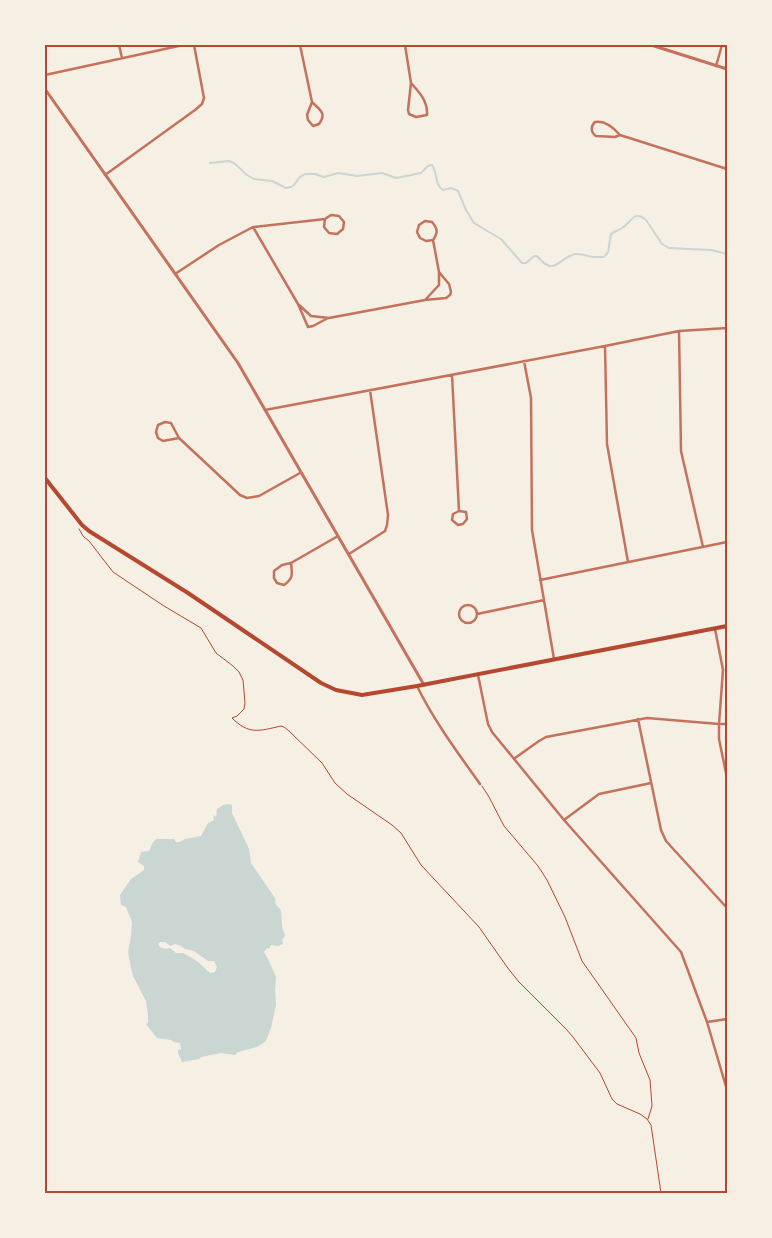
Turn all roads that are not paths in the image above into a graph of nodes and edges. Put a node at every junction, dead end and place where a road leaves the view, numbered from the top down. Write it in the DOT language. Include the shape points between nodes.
graph roads {
  1 [pos="119,45"];
  2 [pos="183,45"];
  3 [pos="194,45"];
  4 [pos="300,45"];
  5 [pos="405,45"];
  6 [pos="651,45"];
  7 [pos="722,45"];
  8 [pos="122,58"];
  9 [pos="716,66"];
  10 [pos="727,69"];
  11 [pos="45,75"];
  12 [pos="411,83"];
  13 [pos="45,89"];
  14 [pos="312,102"];
  15 [pos="620,135"];
  16 [pos="727,169"];
  17 [pos="106,175"];
  18 [pos="325,219"];
  19 [pos="253,227"];
  20 [pos="432,240"];
  21 [pos="439,272"];
  22 [pos="175,274"];
  23 [pos="425,300"];
  24 [pos="298,304"];
  25 [pos="329,318"];
  26 [pos="727,328"];
  27 [pos="679,331"];
  28 [pos="605,346"];
  29 [pos="524,361"];
  30 [pos="452,375"];
  31 [pos="370,390"];
  32 [pos="265,410"];
  33 [pos="179,438"];
  34 [pos="300,473"];
  35 [pos="45,478"];
  36 [pos="459,510"];
  37 [pos="338,536"];
  38 [pos="727,542"];
  39 [pos="703,547"];
  40 [pos="349,554"];
  41 [pos="628,562"];
  42 [pos="291,563"];
  43 [pos="540,580"];
  44 [pos="544,600"];
  45 [pos="478,614"];
  46 [pos="727,626"];
  47 [pos="715,628"];
  48 [pos="554,659"];
  49 [pos="478,675"];
  50 [pos="424,685"];
  51 [pos="417,686"];
  52 [pos="638,719"];
  53 [pos="719,724"];
  54 [pos="727,724"];
  55 [pos="515,758"];
  56 [pos="727,778"];
  57 [pos="651,783"];
  58 [pos="480,784"];
  59 [pos="564,820"];
  60 [pos="727,908"];
  61 [pos="727,1019"];
  62 [pos="707,1022"];
  63 [pos="727,1090"];
  1 -- 8 [label="street"];
  2 -- 8 [label="street"];
  3 -- 17 [label="street" via="204,98 202,104"];
  4 -- 14 [label="street"];
  5 -- 12 [label="street"];
  6 -- 9 [label="street"];
  7 -- 9 [label="street"];
  8 -- 11 [label="street"];
  9 -- 10 [label="street"];
  12 -- 12 [label="street" via="425,100 427,115 416,117 409,114"];
  13 -- 17 [label="street"];
  14 -- 14 [label="street" via="307,115 313,126 320,124 323,115"];
  15 -- 15 [label="street" via="596,136 592,126 602,121"];
  15 -- 16 [label="street"];
  17 -- 22 [label="street"];
  18 -- 18 [label="street" via="331,215 339,216 344,222 343,229 337,234 329,233 324,227"];
  18 -- 19 [label="street"];
  19 -- 22 [label="street"];
  19 -- 24 [label="street"];
  20 -- 20 [label="street" via="420,238 417,232 425,221 432,222 436,228 437,234"];
  20 -- 21 [label="street"];
  21 -- 23 [label="street" via="439,286"];
  21 -- 23 [label="street" via="449,284 450,295"];
  22 -- 32 [label="street" via="238,363"];
  23 -- 25 [label="street"];
  24 -- 25 [label="street" via="311,316"];
  24 -- 25 [label="street" via="308,327"];
  26 -- 27 [label="street"];
  27 -- 28 [label="street"];
  27 -- 39 [label="street" via="681,451"];
  28 -- 29 [label="street"];
  28 -- 41 [label="street" via="607,444"];
  29 -- 30 [label="street"];
  29 -- 43 [label="street" via="531,398 532,530"];
  30 -- 31 [label="street"];
  30 -- 36 [label="street"];
  31 -- 32 [label="street"];
  31 -- 40 [label="street" via="387,525 385,531"];
  32 -- 34 [label="street"];
  33 -- 33 [label="street" via="162,441 156,432 158,425 171,423"];
  33 -- 34 [label="street" via="247,498 259,496"];
  34 -- 37 [label="street"];
  35 -- 51 [label="main road" via="89,531 321,683 336,690 362,695"];
  36 -- 36 [label="street" via="453,514 452,520 458,525 467,520 466,512"];
  37 -- 40 [label="street"];
  37 -- 42 [label="street"];
  38 -- 39 [label="street"];
  39 -- 41 [label="street"];
  40 -- 50 [label="street"];
  41 -- 43 [label="street"];
  42 -- 42 [label="street" via="290,580 284,585 277,583 274,571"];
  43 -- 44 [label="street"];
  44 -- 45 [label="street"];
  44 -- 48 [label="street"];
  45 -- 45 [label="street" via="475,607 468,604 461,607 458,614 468,623"];
  46 -- 47 [label="main road"];
  47 -- 48 [label="main road"];
  47 -- 53 [label="street" via="723,670"];
  48 -- 49 [label="main road"];
  49 -- 50 [label="main road"];
  49 -- 55 [label="street" via="488,724"];
  50 -- 51 [label="main road"];
  51 -- 58 [label="street" via="424,702"];
  52 -- 53 [label="street"];
  52 -- 55 [label="street" via="546,737"];
  52 -- 57 [label="street"];
  53 -- 54 [label="street"];
  53 -- 56 [label="street"];
  55 -- 59 [label="street"];
  57 -- 59 [label="street" via="599,794"];
  57 -- 60 [label="street" via="666,841"];
  59 -- 62 [label="street" via="681,952"];
  61 -- 62 [label="street"];
  62 -- 63 [label="street"];
}
